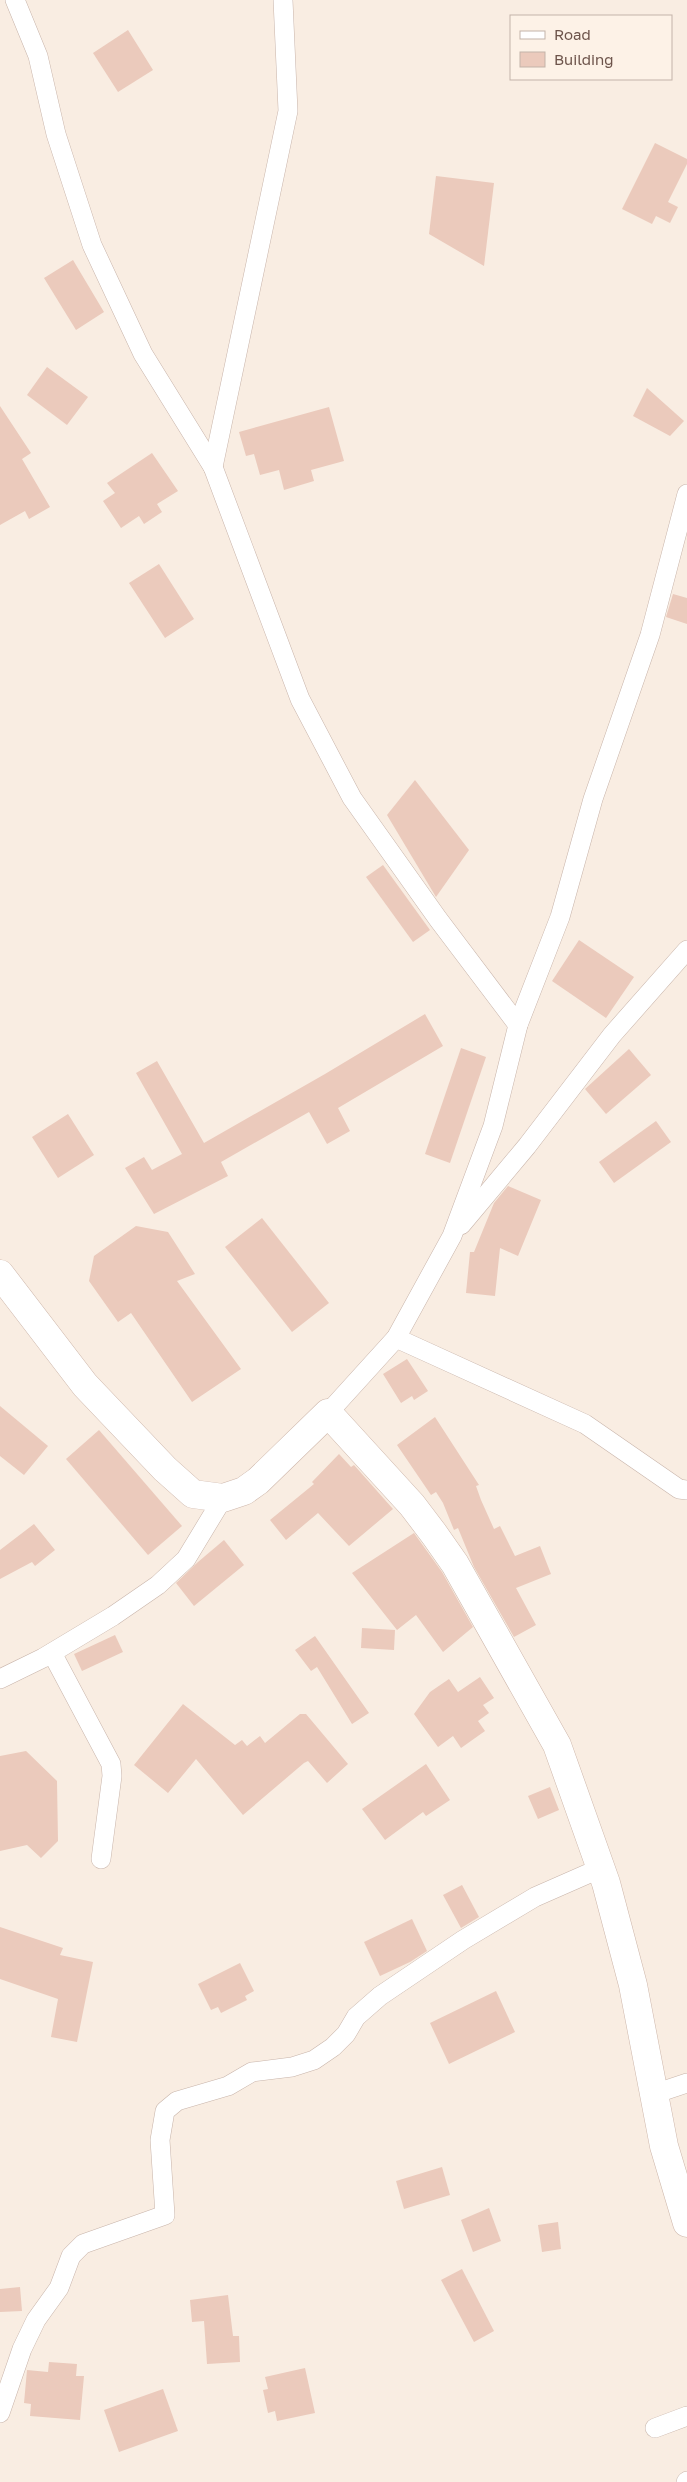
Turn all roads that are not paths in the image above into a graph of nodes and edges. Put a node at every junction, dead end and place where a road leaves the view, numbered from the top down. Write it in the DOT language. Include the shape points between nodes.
graph roads {
  1 [pos="15,0"];
  2 [pos="282,0"];
  3 [pos="213,467"];
  4 [pos="687,494"];
  5 [pos="687,950"];
  6 [pos="518,1025"];
  7 [pos="452,1236"];
  8 [pos="0,1274"];
  9 [pos="396,1338"];
  10 [pos="328,1413"];
  11 [pos="683,1490"];
  12 [pos="223,1498"];
  13 [pos="687,1506"];
  14 [pos="52,1653"];
  15 [pos="0,1679"];
  16 [pos="101,1859"];
  17 [pos="601,1868"];
  18 [pos="687,2083"];
  19 [pos="654,2094"];
  20 [pos="687,2223"];
  21 [pos="0,2413"];
  22 [pos="687,2416"];
  23 [pos="655,2428"];
  1 -- 3 [label="street" via="38,56 56,134 92,245 143,354"];
  2 -- 3 [label="street" via="288,111"];
  3 -- 6 [label="street" via="300,699 352,798"];
  4 -- 6 [label="street" via="650,636 593,799 560,917"];
  5 -- 7 [label="street" via="612,1035 527,1146"];
  6 -- 7 [label="street" via="494,1126"];
  7 -- 9 [label="street"];
  8 -- 12 [label="street" via="85,1385 165,1469 193,1494"];
  9 -- 10 [label="street"];
  9 -- 11 [label="street" via="585,1424"];
  10 -- 12 [label="street" via="258,1481 244,1492"];
  10 -- 17 [label="street" via="412,1505 454,1564 557,1745"];
  11 -- 13 [label="street"];
  12 -- 14 [label="street" via="186,1559 158,1585"];
  14 -- 15 [label="street"];
  14 -- 16 [label="street" via="111,1764"];
  17 -- 19 [label="street" via="633,1985"];
  17 -- 21 [label="street" via="535,1897 463,1940 380,1996 356,2017 334,2048 314,2060 292,2067 252,2072 228,2086 177,2101 165,2111 160,2140 165,2215 83,2244 71,2256 60,2288 36,2320 22,2349"];
  18 -- 19 [label="street"];
  19 -- 20 [label="street" via="664,2146"];
  22 -- 23 [label="street"];
}
